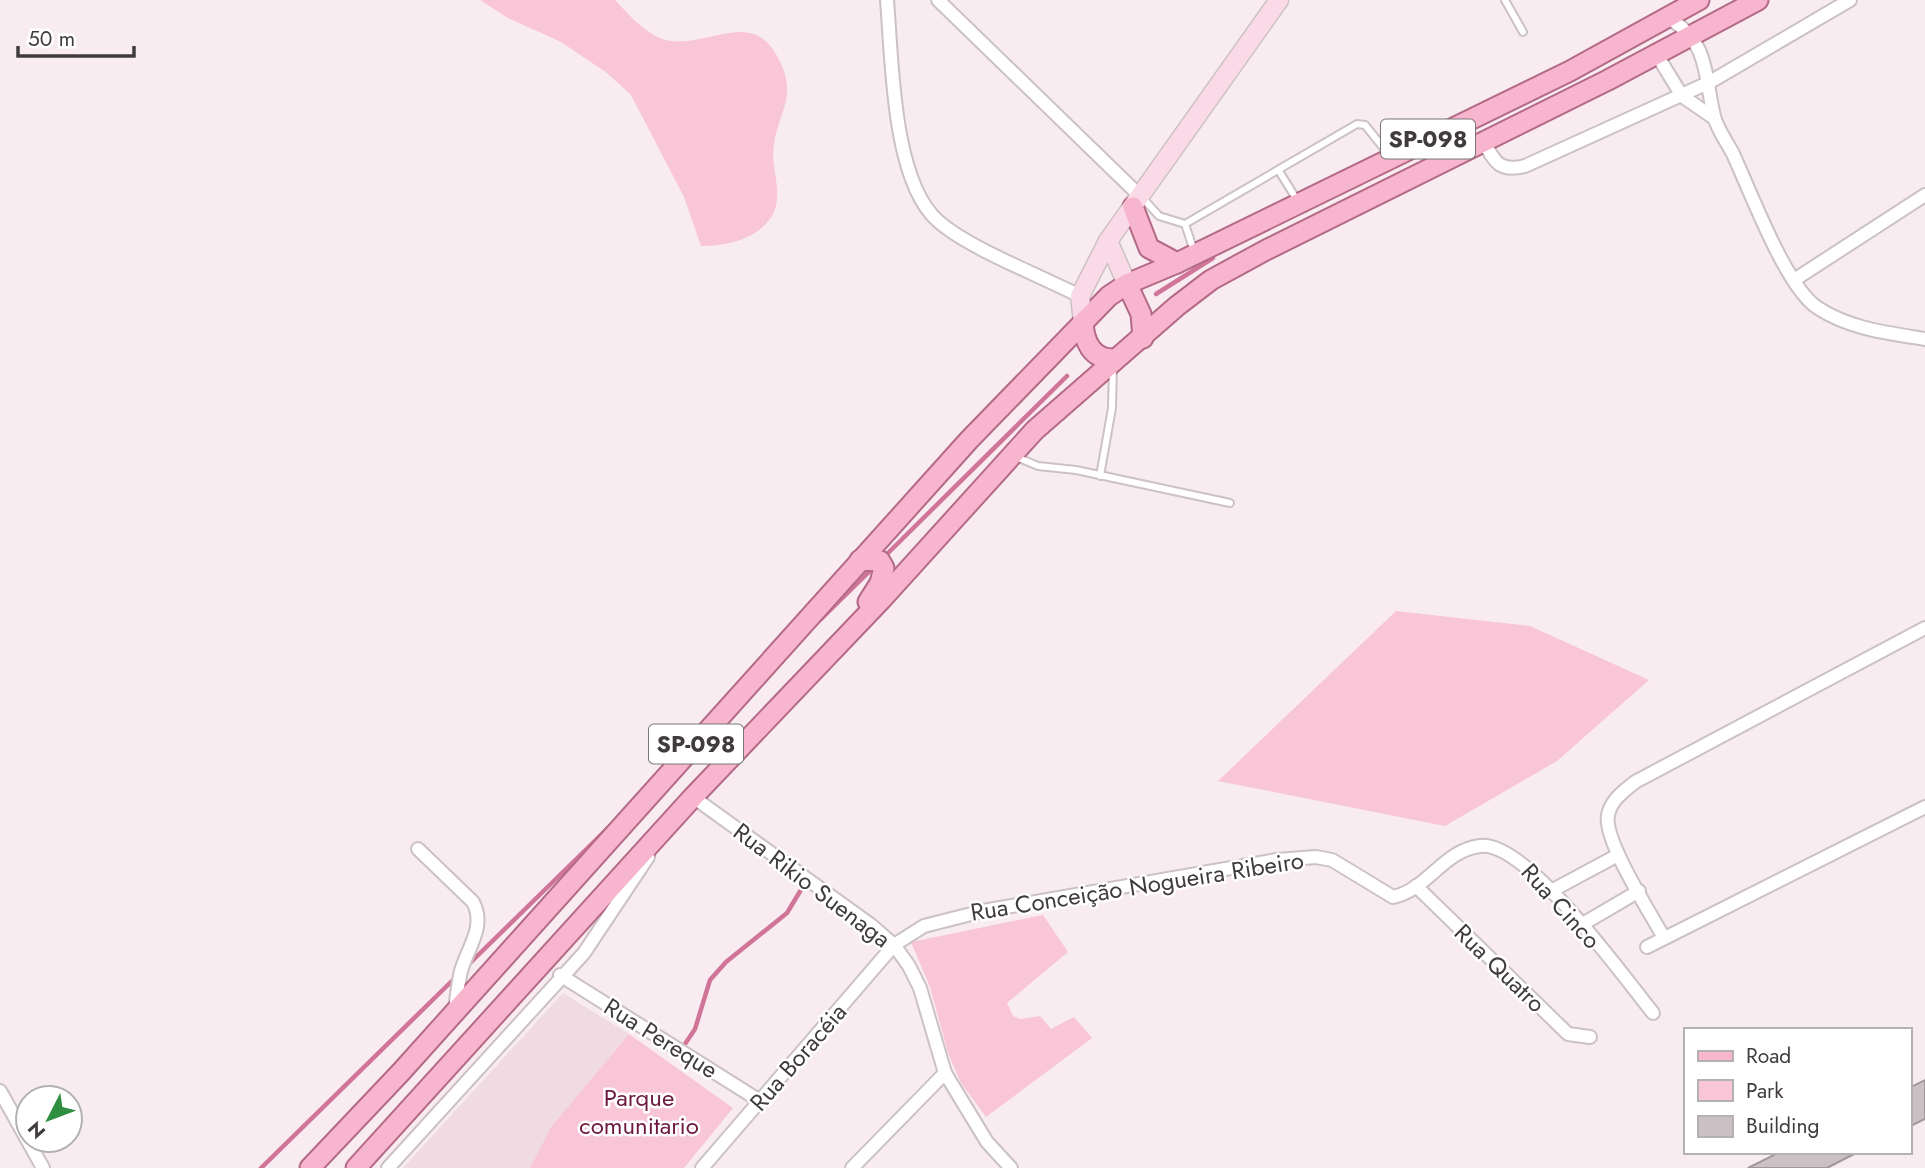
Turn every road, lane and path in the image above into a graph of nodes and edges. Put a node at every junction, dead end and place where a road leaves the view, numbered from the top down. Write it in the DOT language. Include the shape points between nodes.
graph roads {
  1 [pos="887,0"];
  2 [pos="938,0"];
  3 [pos="1279,0"];
  4 [pos="1505,0"];
  5 [pos="1699,0"];
  6 [pos="1758,0"];
  7 [pos="1850,0"];
  8 [pos="1669,18"];
  9 [pos="1523,32"];
  10 [pos="1690,36"];
  11 [pos="1657,55"];
  12 [pos="1710,82"];
  13 [pos="1682,96"];
  14 [pos="1714,118"];
  15 [pos="1484,142"];
  16 [pos="1391,158"];
  17 [pos="1279,172"];
  18 [pos="1923,199"];
  19 [pos="1137,201"];
  20 [pos="1298,202"];
  21 [pos="1185,224"];
  22 [pos="1108,241"];
  23 [pos="1195,254"];
  24 [pos="1177,263"];
  25 [pos="1794,280"];
  26 [pos="1127,284"];
  27 [pos="1080,296"];
  28 [pos="1083,322"];
  29 [pos="1143,338"];
  30 [pos="1925,339"];
  31 [pos="1113,359"];
  32 [pos="1010,455"];
  33 [pos="1100,476"];
  34 [pos="1230,503"];
  35 [pos="860,560"];
  36 [pos="1925,628"];
  37 [pos="847,635"];
  38 [pos="694,797"];
  39 [pos="1925,807"];
  40 [pos="666,828"];
  41 [pos="418,849"];
  42 [pos="1618,855"];
  43 [pos="1416,886"];
  44 [pos="1550,891"];
  45 [pos="1639,891"];
  46 [pos="1581,925"];
  47 [pos="1664,938"];
  48 [pos="894,945"];
  49 [pos="1647,947"];
  50 [pos="560,975"];
  51 [pos="455,1009"];
  52 [pos="1653,1013"];
  53 [pos="1590,1037"];
  54 [pos="945,1073"];
  55 [pos="0,1091"];
  56 [pos="760,1101"];
  57 [pos="1009,1167"];
  58 [pos="43,1168"];
  59 [pos="310,1168"];
  60 [pos="356,1168"];
  61 [pos="388,1168"];
  62 [pos="702,1168"];
  63 [pos="852,1168"];
  1 -- 27 [label="street" via="898,127 921,198 936,220 956,234"];
  2 -- 19 [label="street"];
  3 -- 19 [label="street"];
  4 -- 9 [label="lane"];
  5 -- 8 [label="main road, SP-098"];
  6 -- 10 [label="main road, SP-098"];
  7 -- 12 [label="street"];
  8 -- 10 [label="street"];
  8 -- 16 [label="main road, SP-098"];
  10 -- 11 [label="main road, SP-098"];
  10 -- 12 [label="street"];
  11 -- 13 [label="street"];
  11 -- 15 [label="main road, SP-098"];
  12 -- 13 [label="street"];
  12 -- 14 [label="street"];
  13 -- 14 [label="street"];
  13 -- 15 [label="street" via="1513,169 1496,164"];
  14 -- 25 [label="street"];
  15 -- 29 [label="main road, SP-098" via="1211,280"];
  16 -- 17 [label="lane" via="1365,125 1357,124"];
  16 -- 20 [label="main road, SP-098"];
  17 -- 20 [label="lane"];
  17 -- 21 [label="lane"];
  18 -- 25 [label="street"];
  19 -- 21 [label="lane" via="1159,216"];
  19 -- 22 [label="street"];
  19 -- 24 [label="main road" via="1149,247"];
  20 -- 23 [label="main road, SP-098"];
  21 -- 23 [label="lane"];
  22 -- 26 [label="street"];
  22 -- 27 [label="street"];
  23 -- 24 [label="main road, SP-098"];
  24 -- 26 [label="main road, SP-098"];
  25 -- 30 [label="street" via="1815,307 1843,322"];
  26 -- 28 [label="main road, SP-098"];
  26 -- 29 [label="main road" via="1141,314"];
  27 -- 28 [label="street"];
  28 -- 31 [label="main road" via="1090,349"];
  28 -- 35 [label="main road, SP-098"];
  29 -- 31 [label="main road, SP-098"];
  31 -- 32 [label="main road, SP-098"];
  31 -- 33 [label="lane" via="1112,408"];
  32 -- 33 [label="lane" via="1038,466"];
  32 -- 37 [label="main road, SP-098"];
  33 -- 34 [label="lane"];
  35 -- 37 [label="main road" via="880,561 883,574"];
  35 -- 51 [label="main road, SP-098"];
  36 -- 42 [label="street" via="1635,782 1617,797 1608,813 1607,828"];
  37 -- 38 [label="main road, SP-098"];
  38 -- 40 [label="main road, SP-098"];
  38 -- 48 [label="street, Rua Rikio Suenaga"];
  39 -- 47 [label="street"];
  40 -- 50 [label="street" via="598,934"];
  40 -- 60 [label="main road, SP-098"];
  41 -- 51 [label="street" via="477,910 477,932 462,967"];
  42 -- 44 [label="street"];
  42 -- 45 [label="street"];
  43 -- 44 [label="street, Rua Cinco" via="1463,850 1481,845 1518,859"];
  43 -- 48 [label="street, Rua Conceição Nogueira Ribeiro" via="1393,897 1332,860 1277,860 971,914 924,926"];
  43 -- 53 [label="street, Rua Quatro" via="1568,1034"];
  44 -- 46 [label="street, Rua Cinco"];
  45 -- 46 [label="street"];
  45 -- 47 [label="street"];
  46 -- 52 [label="street, Rua Cinco"];
  47 -- 49 [label="street"];
  48 -- 54 [label="street, Rua Rikio Suenaga" via="920,988"];
  48 -- 56 [label="street, Rua Boracéia"];
  50 -- 56 [label="street, Rua Pereque"];
  50 -- 61 [label="street"];
  51 -- 59 [label="main road, SP-098"];
  54 -- 57 [label="street, Rua Rikio Suenaga" via="987,1142"];
  54 -- 63 [label="street"];
  55 -- 58 [label="street"];
  56 -- 62 [label="street, Rua Boracéia"];
}
